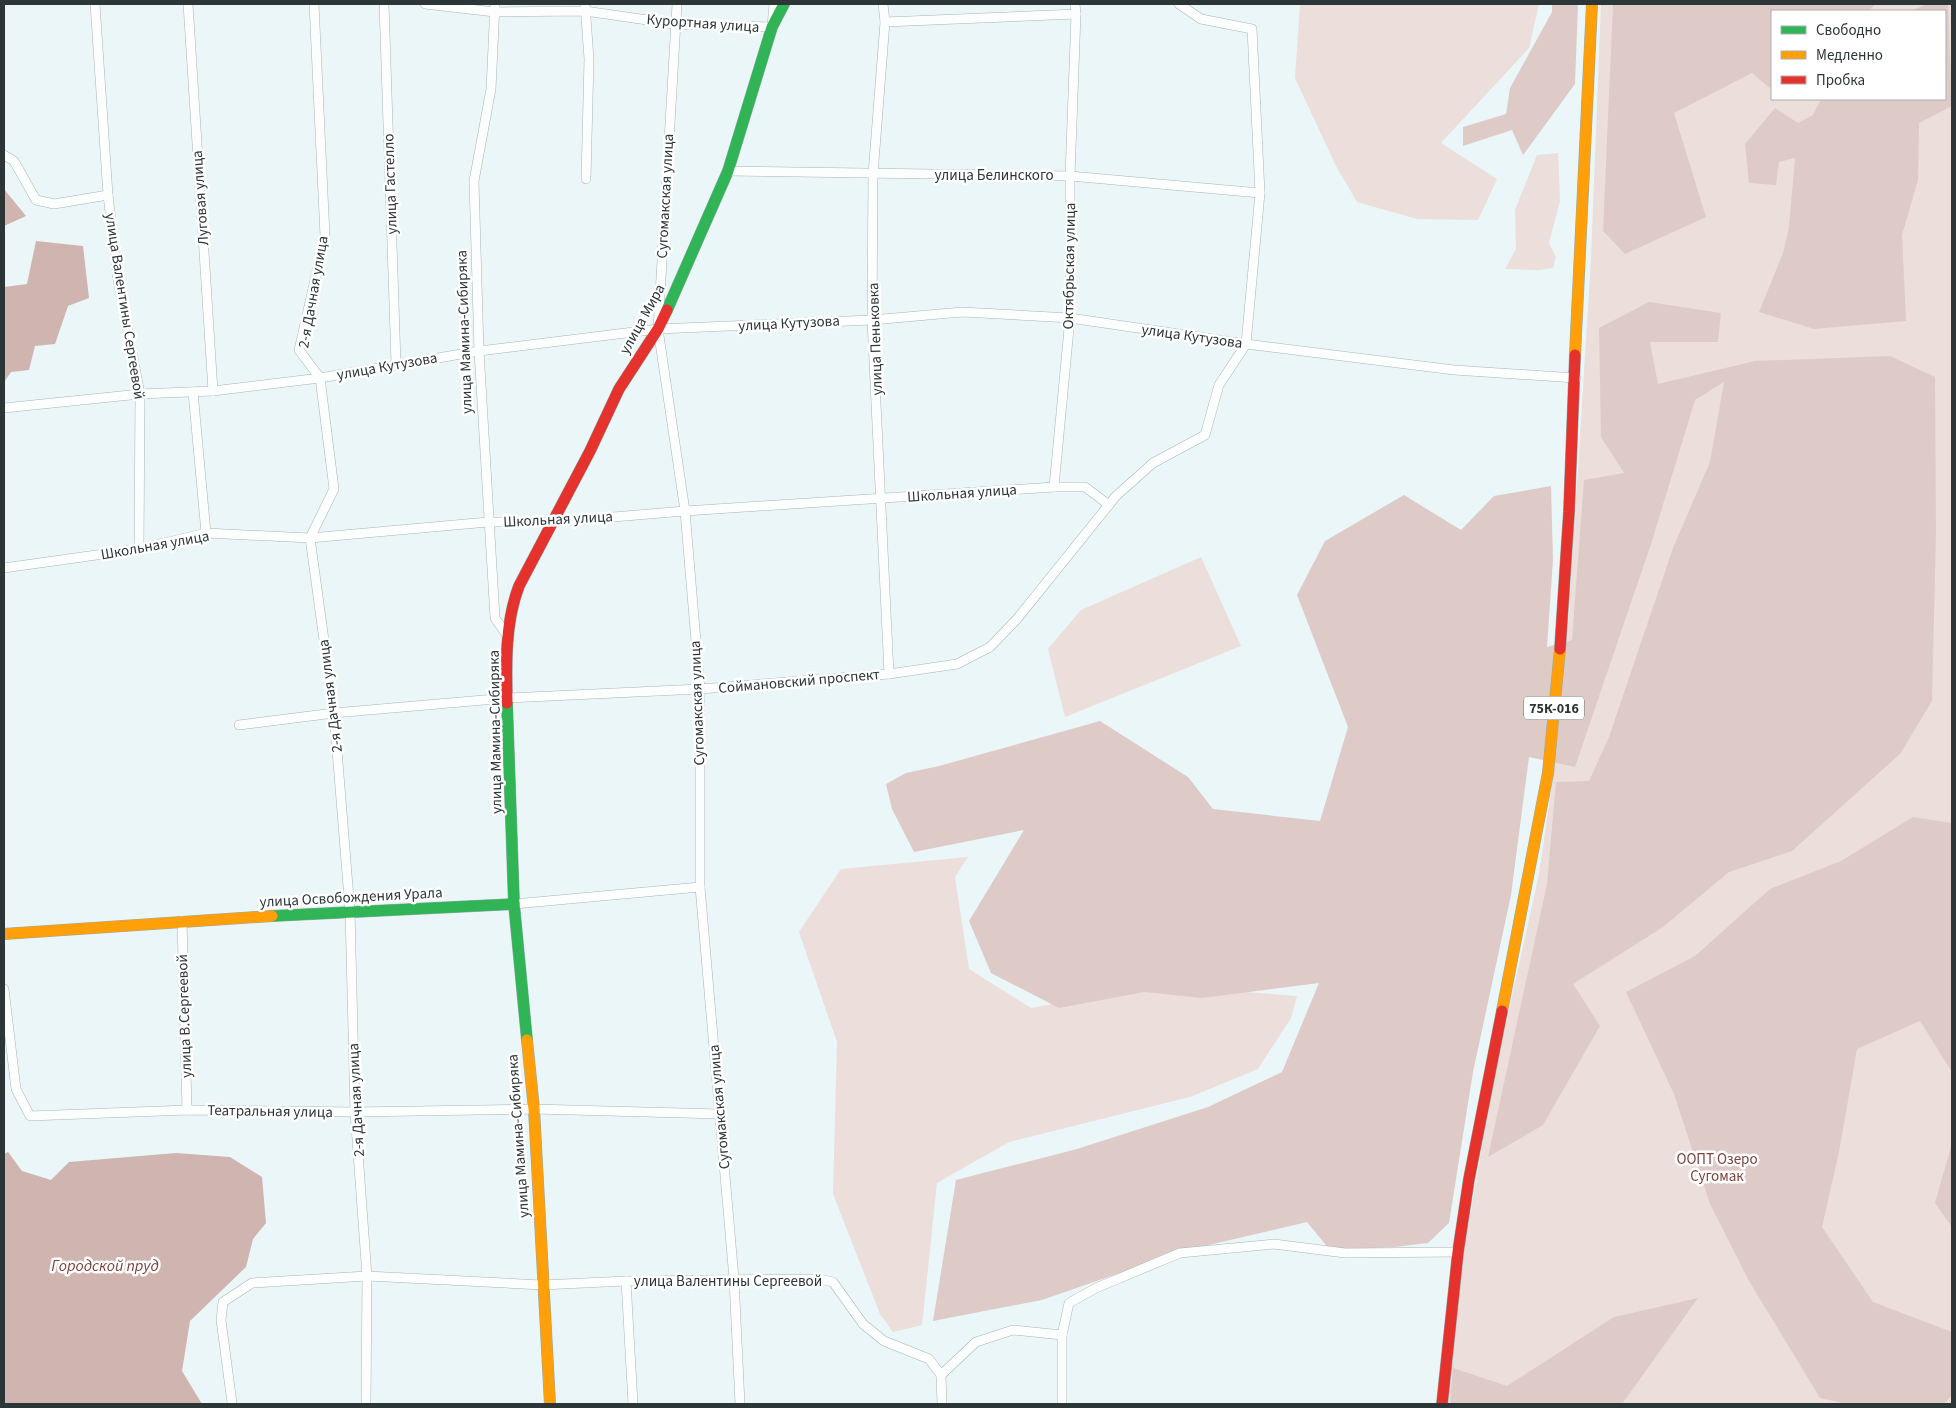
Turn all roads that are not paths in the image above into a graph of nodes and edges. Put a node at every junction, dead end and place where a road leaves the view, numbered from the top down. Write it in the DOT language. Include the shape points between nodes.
graph roads {
  1 [pos="94,4"];
  2 [pos="188,4"];
  3 [pos="314,4"];
  4 [pos="384,4"];
  5 [pos="425,4"];
  6 [pos="676,4"];
  7 [pos="774,4"];
  8 [pos="784,4"];
  9 [pos="883,4"];
  10 [pos="1075,4"];
  11 [pos="1179,4"];
  12 [pos="1592,4"];
  13 [pos="585,7"];
  14 [pos="495,8"];
  15 [pos="1076,14"];
  16 [pos="885,22"];
  17 [pos="675,24"];
  18 [pos="772,27"];
  19 [pos="4,155"];
  20 [pos="728,171"];
  21 [pos="873,174"];
  22 [pos="1070,176"];
  23 [pos="586,179"];
  24 [pos="1260,193"];
  25 [pos="108,195"];
  26 [pos="1070,318"];
  27 [pos="872,320"];
  28 [pos="658,329"];
  29 [pos="1246,344"];
  30 [pos="479,351"];
  31 [pos="396,364"];
  32 [pos="320,378"];
  33 [pos="1576,378"];
  34 [pos="193,392"];
  35 [pos="212,392"];
  36 [pos="140,394"];
  37 [pos="4,408"];
  38 [pos="1054,487"];
  39 [pos="882,499"];
  40 [pos="1109,505"];
  41 [pos="685,510"];
  42 [pos="488,522"];
  43 [pos="553,522"];
  44 [pos="206,534"];
  45 [pos="310,538"];
  46 [pos="139,549"];
  47 [pos="4,568"];
  48 [pos="509,638"];
  49 [pos="889,674"];
  50 [pos="700,689"];
  51 [pos="507,698"];
  52 [pos="334,713"];
  53 [pos="238,725"];
  54 [pos="700,887"];
  55 [pos="514,904"];
  56 [pos="350,911"];
  57 [pos="182,921"];
  58 [pos="4,934"];
  59 [pos="4,989"];
  60 [pos="534,1109"];
  61 [pos="187,1110"];
  62 [pos="355,1112"];
  63 [pos="720,1114"];
  64 [pos="1458,1252"];
  65 [pos="367,1276"];
  66 [pos="734,1279"];
  67 [pos="626,1281"];
  68 [pos="542,1285"];
  69 [pos="1062,1335"];
  70 [pos="941,1375"];
  71 [pos="232,1403"];
  72 [pos="366,1404"];
  73 [pos="550,1404"];
  74 [pos="633,1404"];
  75 [pos="740,1404"];
  76 [pos="942,1404"];
  77 [pos="1062,1404"];
  78 [pos="1442,1404"];
  1 -- 25 [label="street, улица Валентины Сергеевой"];
  2 -- 35 [label="street, Луговая улица"];
  3 -- 32 [label="street, 2-я Дачная улица" via="325,236 299,350"];
  4 -- 31 [label="street, улица Гастелло"];
  5 -- 14 [label="street, Курортная улица"];
  6 -- 17 [label="street, Сугомакская улица"];
  7 -- 18 [label="street"];
  8 -- 18 [label="main road, улица Мира"];
  9 -- 16 [label="street, улица Пеньковка"];
  10 -- 15 [label="street"];
  11 -- 24 [label="street" via="1201,19 1252,29"];
  12 -- 33 [label="main road, 75К-016"];
  13 -- 14 [label="street, Курортная улица"];
  13 -- 17 [label="street, Курортная улица"];
  13 -- 23 [label="street" via="589,59"];
  14 -- 30 [label="street, улица Мамина-Сибиряка" via="491,89 474,181"];
  15 -- 16 [label="street"];
  15 -- 22 [label="street, Октябрьская улица"];
  16 -- 21 [label="street, улица Пеньковка"];
  17 -- 18 [label="street, Курортная улица"];
  17 -- 28 [label="street, Сугомакская улица"];
  18 -- 20 [label="main road, улица Мира"];
  19 -- 25 [label="street" via="14,161 36,200 54,204"];
  20 -- 21 [label="street, улица Белинского"];
  20 -- 28 [label="main road, улица Мира"];
  21 -- 22 [label="street, улица Белинского"];
  21 -- 27 [label="street, улица Пеньковка"];
  22 -- 24 [label="street, улица Белинского"];
  22 -- 26 [label="street, Октябрьская улица"];
  24 -- 29 [label="street"];
  25 -- 36 [label="street, улица Валентины Сергеевой" via="118,280"];
  26 -- 27 [label="street, улица Кутузова" via="962,312"];
  26 -- 29 [label="street, улица Кутузова"];
  26 -- 38 [label="street, Октябрьская улица"];
  27 -- 28 [label="street, улица Кутузова"];
  27 -- 39 [label="street, улица Пеньковка"];
  28 -- 30 [label="street, улица Кутузова"];
  28 -- 41 [label="street, Сугомакская улица"];
  28 -- 43 [label="main road, улица Мира" via="619,389"];
  29 -- 33 [label="street, улица Кутузова" via="1454,370"];
  29 -- 40 [label="street, Соймановский проспект" via="1219,385 1205,435 1153,463"];
  30 -- 31 [label="street, улица Кутузова"];
  30 -- 42 [label="street, улица Мамина-Сибиряка"];
  31 -- 32 [label="street, улица Кутузова"];
  32 -- 35 [label="street, улица Кутузова"];
  32 -- 45 [label="street, 2-я Дачная улица" via="334,489"];
  33 -- 64 [label="main road, 75К-016" via="1563,617 1548,773 1487,1079"];
  34 -- 35 [label="street, улица Кутузова"];
  34 -- 36 [label="street, улица Кутузова"];
  34 -- 44 [label="street"];
  36 -- 37 [label="street, улица Кутузова"];
  36 -- 46 [label="street, улица Валентины Сергеевой"];
  38 -- 39 [label="street, Школьная улица"];
  38 -- 40 [label="street, Школьная улица" via="1085,487"];
  39 -- 41 [label="street, Школьная улица"];
  39 -- 49 [label="street, улица Пеньковка"];
  40 -- 49 [label="street, Соймановский проспект" via="1017,619 990,647 956,664"];
  41 -- 43 [label="street, Школьная улица"];
  41 -- 50 [label="street, Сугомакская улица"];
  42 -- 43 [label="street, Школьная улица"];
  42 -- 45 [label="street, Школьная улица"];
  42 -- 48 [label="street, улица Мамина-Сибиряка" via="495,618"];
  43 -- 48 [label="main road, улица Мира" via="512,604"];
  44 -- 45 [label="street, Школьная улица"];
  44 -- 46 [label="street, Школьная улица"];
  45 -- 52 [label="street, 2-я Дачная улица"];
  46 -- 47 [label="street, Школьная улица"];
  48 -- 51 [label="main road, улица Мамина-Сибиряка"];
  49 -- 50 [label="street, Соймановский проспект"];
  50 -- 51 [label="street, Соймановский проспект"];
  50 -- 54 [label="street, Сугомакская улица"];
  51 -- 52 [label="street, Соймановский проспект"];
  51 -- 55 [label="main road, улица Мамина-Сибиряка"];
  52 -- 53 [label="street, Соймановский проспект"];
  52 -- 56 [label="street, 2-я Дачная улица"];
  54 -- 55 [label="street, улица Освобождения Урала"];
  54 -- 63 [label="street, Сугомакская улица"];
  55 -- 56 [label="main road, улица Освобождения Урала"];
  55 -- 60 [label="main road, улица Мамина-Сибиряка"];
  56 -- 57 [label="main road, улица Освобождения Урала"];
  56 -- 62 [label="street, 2-я Дачная улица"];
  57 -- 58 [label="main road, улица Освобождения Урала"];
  57 -- 61 [label="street, улица В.Сергеевой"];
  59 -- 61 [label="street, Театральная улица" via="16,1089 30,1116"];
  60 -- 62 [label="street, Театральная улица"];
  60 -- 63 [label="street, Театральная улица"];
  60 -- 68 [label="main road, улица Мамина-Сибиряка"];
  61 -- 62 [label="street, Театральная улица"];
  62 -- 65 [label="street, 2-я Дачная улица"];
  63 -- 66 [label="street, Сугомакская улица"];
  64 -- 69 [label="street" via="1354,1253 1274,1244 1180,1253 1096,1288 1069,1303"];
  64 -- 78 [label="main road, 75К-016"];
  65 -- 68 [label="street, улица Валентины Сергеевой"];
  65 -- 71 [label="street, улица Валентины Сергеевой" via="252,1283 224,1302 221,1320"];
  65 -- 72 [label="street, 2-я Дачная улица"];
  66 -- 67 [label="street, улица Валентины Сергеевой"];
  66 -- 70 [label="street, улица Валентины Сергеевой" via="820,1279 833,1282 863,1324 884,1341 929,1359"];
  66 -- 75 [label="street, Сугомакская улица"];
  67 -- 68 [label="street, улица Валентины Сергеевой"];
  67 -- 74 [label="street"];
  68 -- 73 [label="main road, улица Мамина-Сибиряка"];
  69 -- 70 [label="street" via="1013,1330 976,1342"];
  69 -- 77 [label="street"];
  70 -- 76 [label="street"];
}
